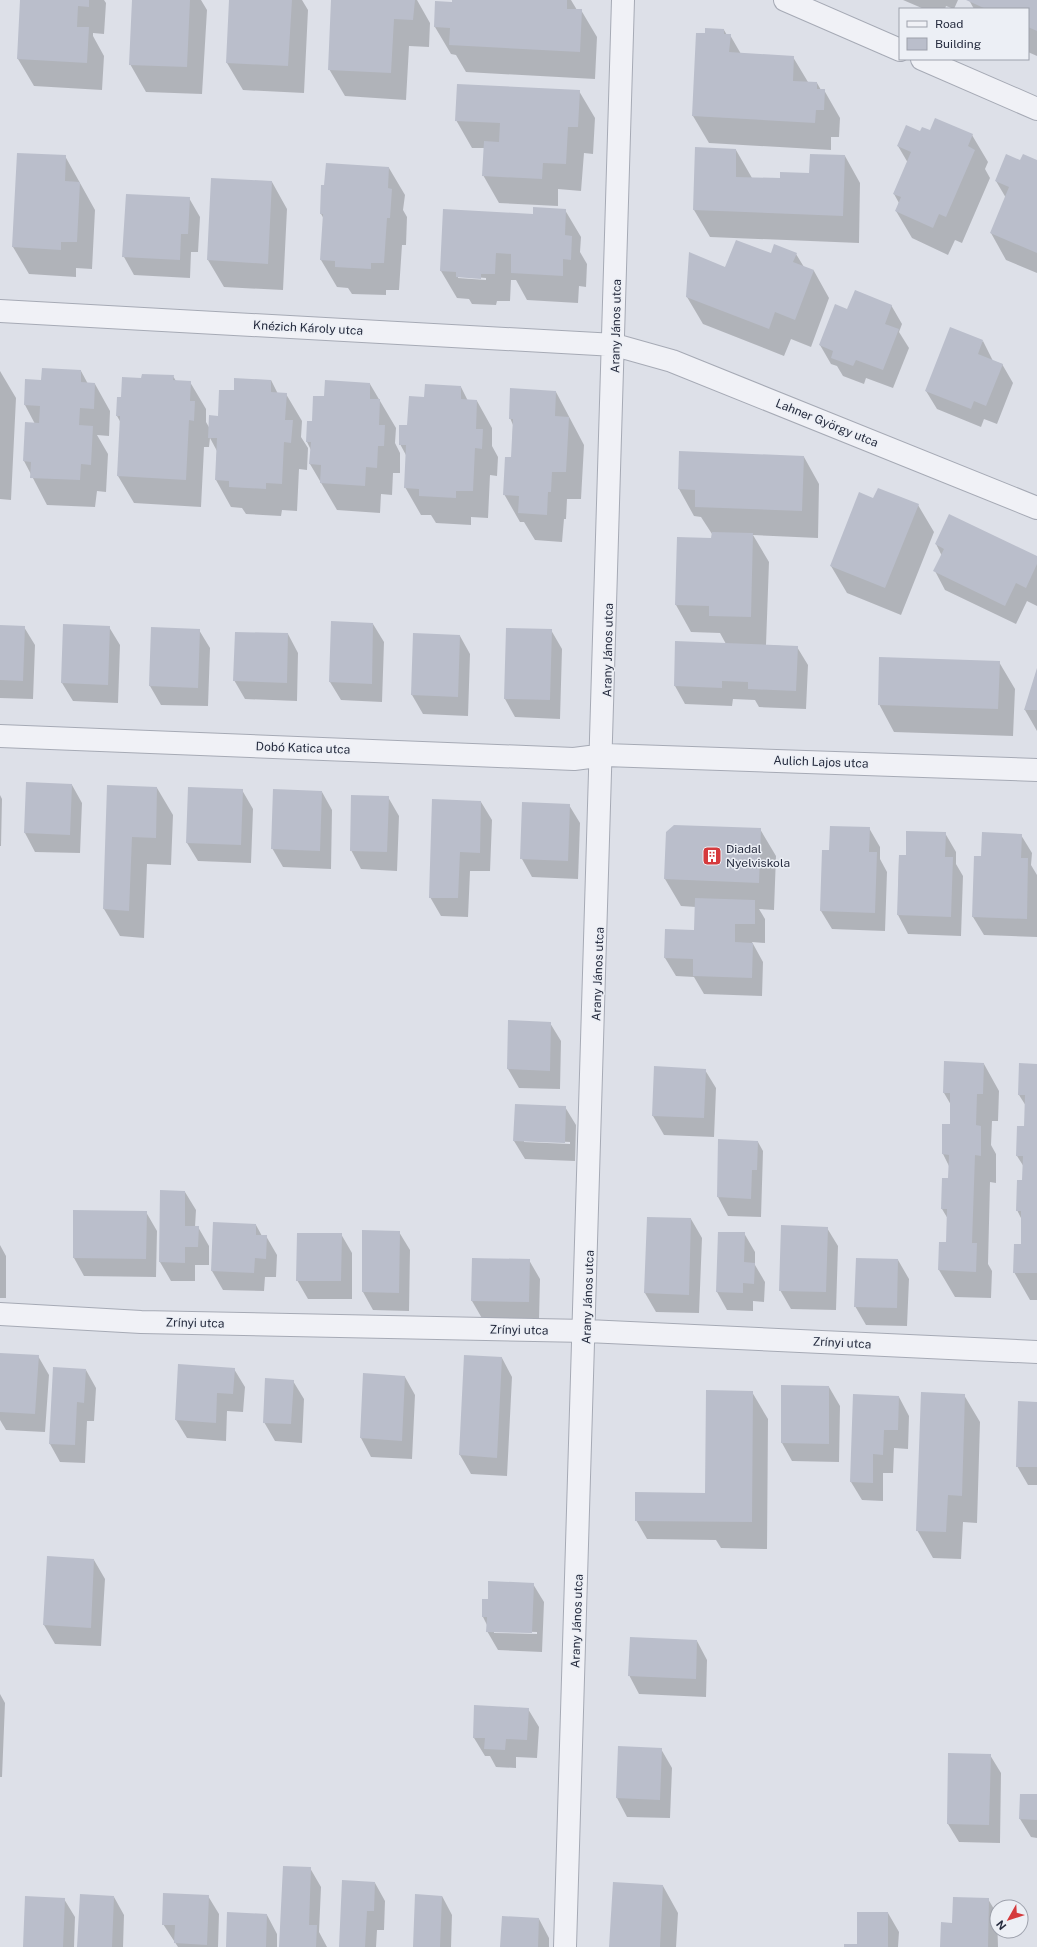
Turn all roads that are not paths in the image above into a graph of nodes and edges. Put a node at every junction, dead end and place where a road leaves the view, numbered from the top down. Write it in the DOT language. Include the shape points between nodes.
graph roads {
  1 [pos="623,0"];
  2 [pos="785,0"];
  3 [pos="899,50"];
  4 [pos="924,60"];
  5 [pos="1037,109"];
  6 [pos="0,311"];
  7 [pos="615,344"];
  8 [pos="1037,508"];
  9 [pos="0,736"];
  10 [pos="605,755"];
  11 [pos="1037,770"];
  12 [pos="0,1314"];
  13 [pos="588,1331"];
  14 [pos="1037,1352"];
  15 [pos="564,1947"];
  1 -- 7 [label="street, Arany János utca"];
  2 -- 3 [label="street"];
  4 -- 5 [label="street"];
  6 -- 7 [label="street, Knézich Károly utca"];
  7 -- 8 [label="street, Lahner György utca" via="672,361"];
  7 -- 10 [label="street, Arany János utca"];
  9 -- 10 [label="street, Dobó Katica utca" via="574,759"];
  10 -- 11 [label="street, Aulich Lajos utca"];
  10 -- 13 [label="street, Arany János utca"];
  12 -- 13 [label="street, Zrínyi utca" via="142,1322"];
  13 -- 14 [label="street, Zrínyi utca"];
  13 -- 15 [label="street, Arany János utca"];
}
